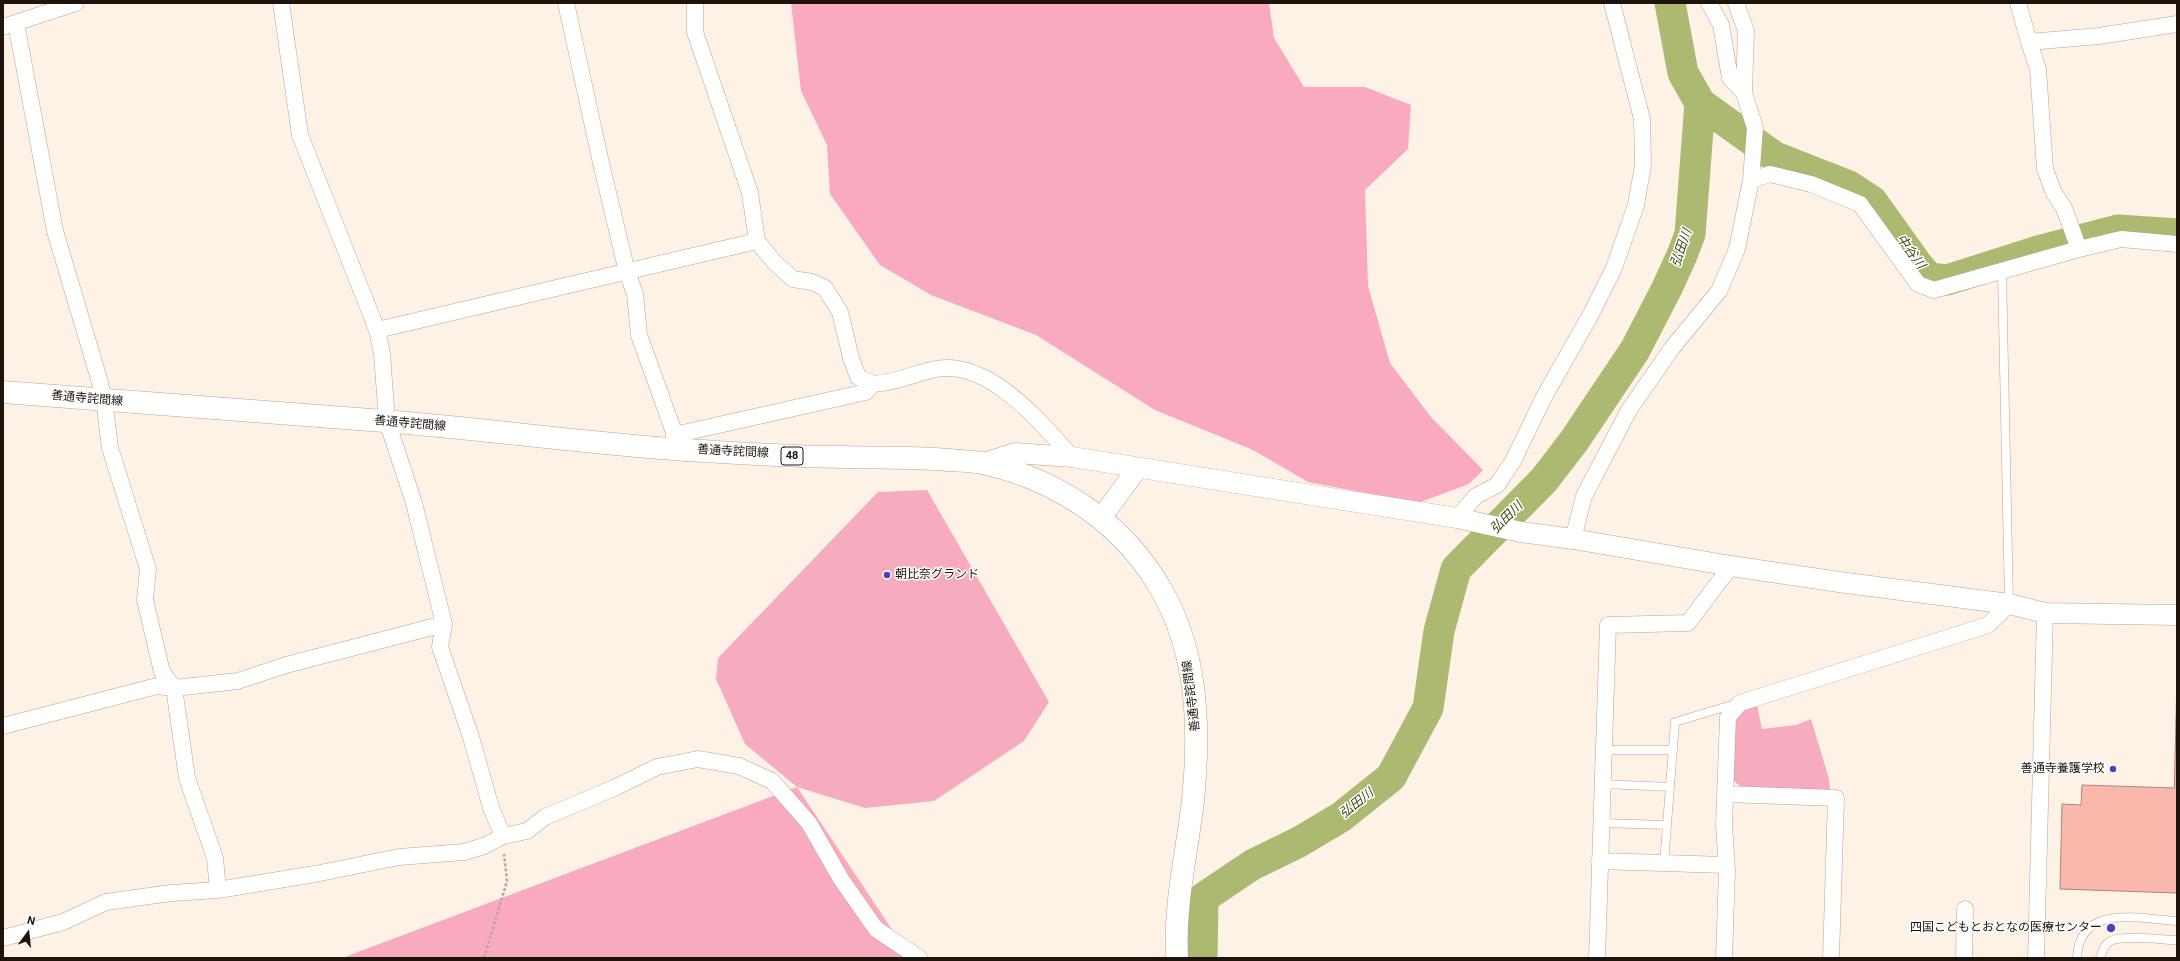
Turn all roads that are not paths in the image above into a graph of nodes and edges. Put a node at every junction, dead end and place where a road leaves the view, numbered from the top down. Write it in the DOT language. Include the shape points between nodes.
graph roads {
  1 [pos="76,3"];
  2 [pos="281,3"];
  3 [pos="566,3"];
  4 [pos="694,3"];
  5 [pos="1612,3"];
  6 [pos="1709,3"];
  7 [pos="1736,3"];
  8 [pos="2018,3"];
  9 [pos="2177,24"];
  10 [pos="9,25"];
  11 [pos="2029,42"];
  12 [pos="1744,93"];
  13 [pos="1751,180"];
  14 [pos="757,241"];
  15 [pos="2177,244"];
  16 [pos="2079,249"];
  17 [pos="2002,271"];
  18 [pos="627,272"];
  19 [pos="377,330"];
  20 [pos="873,384"];
  21 [pos="3,392"];
  22 [pos="104,400"];
  23 [pos="387,421"];
  24 [pos="677,442"];
  25 [pos="1072,458"];
  26 [pos="984,463"];
  27 [pos="1137,469"];
  28 [pos="1101,518"];
  29 [pos="1463,519"];
  30 [pos="1573,539"];
  31 [pos="1731,566"];
  32 [pos="2009,604"];
  33 [pos="2045,613"];
  34 [pos="2177,615"];
  35 [pos="444,624"];
  36 [pos="174,688"];
  37 [pos="1740,703"];
  38 [pos="3,726"];
  39 [pos="1604,750"];
  40 [pos="1673,750"];
  41 [pos="1603,784"];
  42 [pos="1670,786"];
  43 [pos="1726,794"];
  44 [pos="1601,824"];
  45 [pos="1667,825"];
  46 [pos="502,836"];
  47 [pos="1599,861"];
  48 [pos="1664,863"];
  49 [pos="1726,865"];
  50 [pos="218,890"];
  51 [pos="1965,909"];
  52 [pos="2177,921"];
  53 [pos="3,938"];
  54 [pos="2177,940"];
  55 [pos="919,958"];
  56 [pos="1178,958"];
  57 [pos="1597,958"];
  58 [pos="1724,958"];
  59 [pos="1831,958"];
  60 [pos="1964,958"];
  61 [pos="2036,958"];
  62 [pos="2077,958"];
  63 [pos="2100,958"];
  1 -- 10 [label="street"];
  2 -- 19 [label="street" via="300,135"];
  3 -- 18 [label="street"];
  4 -- 14 [label="street" via="695,32 750,193"];
  5 -- 29 [label="street" via="1642,120 1644,164 1636,205 1614,268 1544,397 1513,461 1497,485 1476,496"];
  6 -- 12 [label="street" via="1720,25 1730,78"];
  7 -- 12 [label="street" via="1746,31"];
  8 -- 11 [label="street"];
  9 -- 11 [label="street" via="2099,36"];
  10 -- 22 [label="street" via="55,231"];
  11 -- 16 [label="street" via="2038,69 2045,169 2054,193 2064,208"];
  12 -- 13 [label="street" via="1755,128"];
  13 -- 17 [label="street" via="1770,174 1811,184 1860,204 1918,284 1934,290"];
  13 -- 30 [label="street" via="1737,249 1718,291 1672,348 1629,410 1584,496"];
  14 -- 18 [label="street"];
  14 -- 20 [label="street" via="774,262 793,278 825,288 840,312 858,377"];
  15 -- 16 [label="street" via="2121,239"];
  16 -- 17 [label="street"];
  17 -- 32 [label="lane"];
  18 -- 19 [label="street"];
  18 -- 24 [label="street" via="635,294 639,335"];
  19 -- 23 [label="street" via="382,354"];
  20 -- 24 [label="street" via="866,392"];
  20 -- 25 [label="street" via="954,367 971,372 998,386 1032,413"];
  21 -- 22 [label="main road, 善通寺詫間線 / 48"];
  22 -- 23 [label="main road, 善通寺詫間線 / 48"];
  22 -- 36 [label="street" via="110,448 148,569 145,600 162,672"];
  23 -- 24 [label="main road, 善通寺詫間線 / 48"];
  23 -- 35 [label="street" via="416,510"];
  24 -- 26 [label="main road, 善通寺詫間線 / 48" via="816,457 924,458"];
  25 -- 26 [label="street" via="1015,453"];
  25 -- 27 [label="street"];
  26 -- 28 [label="main road, 善通寺詫間線 / 48" via="1035,478"];
  27 -- 28 [label="street"];
  27 -- 29 [label="street"];
  28 -- 56 [label="main road, 善通寺詫間線 / 48" via="1133,548 1162,590 1182,632 1192,679 1197,736 1192,800 1179,894 1176,940"];
  29 -- 30 [label="street"];
  30 -- 31 [label="street"];
  31 -- 32 [label="street"];
  31 -- 39 [label="street" via="1688,623 1608,625"];
  32 -- 33 [label="street"];
  32 -- 37 [label="street" via="1988,624"];
  33 -- 34 [label="street"];
  33 -- 61 [label="street"];
  35 -- 36 [label="street" via="286,665 238,681"];
  35 -- 46 [label="street" via="440,647"];
  36 -- 38 [label="street" via="157,686"];
  36 -- 50 [label="street" via="187,778 215,858"];
  37 -- 40 [label="lane" via="1675,722"];
  37 -- 43 [label="street" via="1728,717"];
  39 -- 40 [label="lane"];
  39 -- 41 [label="street"];
  40 -- 42 [label="lane"];
  41 -- 42 [label="lane"];
  41 -- 44 [label="street"];
  42 -- 45 [label="lane"];
  43 -- 49 [label="street"];
  43 -- 59 [label="street" via="1836,798"];
  44 -- 45 [label="lane"];
  44 -- 47 [label="street"];
  45 -- 48 [label="lane"];
  46 -- 50 [label="street" via="484,846 464,852 399,857"];
  46 -- 55 [label="street" via="527,831 544,817 657,767 698,759 739,766 772,781 809,823 841,879 876,929"];
  47 -- 48 [label="street"];
  47 -- 57 [label="street"];
  48 -- 49 [label="street"];
  49 -- 58 [label="street"];
  50 -- 53 [label="street" via="171,892 106,902 63,922"];
  51 -- 60 [label="street"];
  52 -- 62 [label="lane" via="2113,917 2094,923 2082,935"];
  54 -- 63 [label="lane" via="2121,938 2109,941 2103,948"];
}
